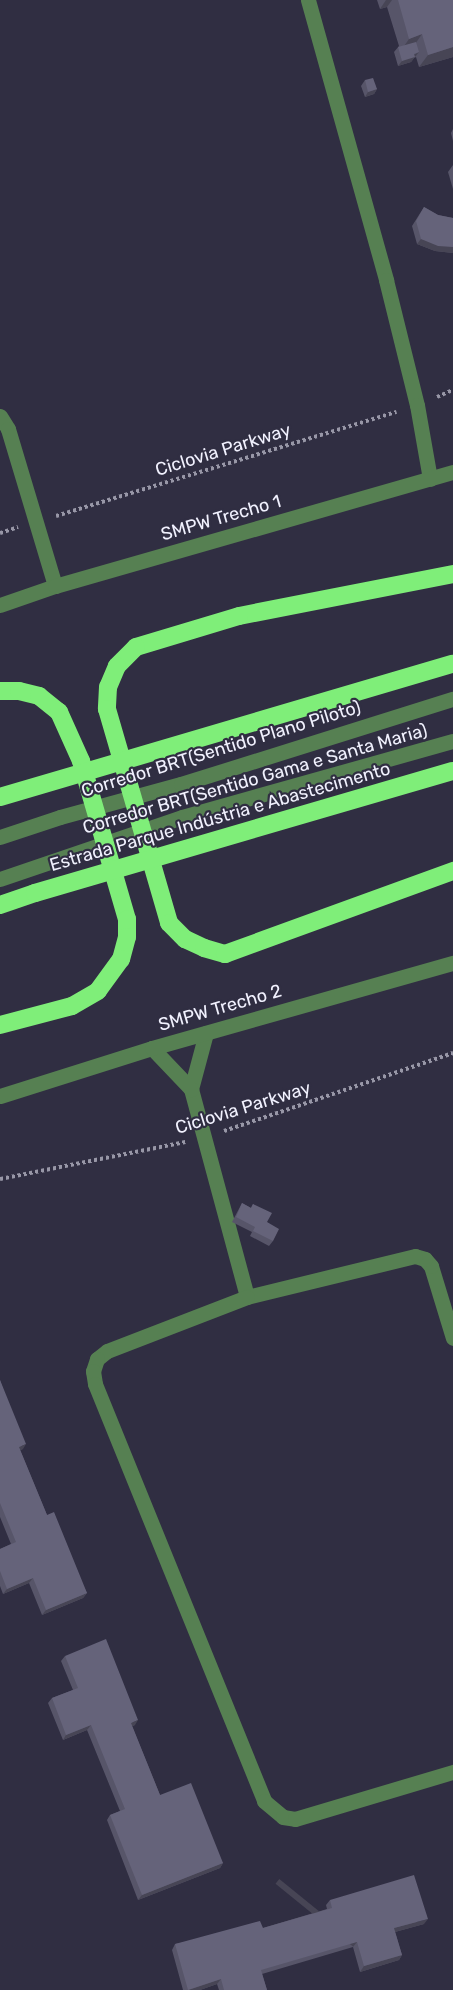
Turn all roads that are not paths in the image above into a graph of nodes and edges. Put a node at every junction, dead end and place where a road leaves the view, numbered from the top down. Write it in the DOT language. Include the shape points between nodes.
graph roads {
  1 [pos="308,0"];
  2 [pos="0,416"];
  3 [pos="453,472"];
  4 [pos="430,479"];
  5 [pos="453,574"];
  6 [pos="55,586"];
  7 [pos="0,605"];
  8 [pos="453,664"];
  9 [pos="0,691"];
  10 [pos="453,699"];
  11 [pos="453,741"];
  12 [pos="453,771"];
  13 [pos="0,797"];
  14 [pos="0,837"];
  15 [pos="453,871"];
  16 [pos="0,879"];
  17 [pos="0,905"];
  18 [pos="453,963"];
  19 [pos="0,1025"];
  20 [pos="206,1032"];
  21 [pos="152,1048"];
  22 [pos="191,1089"];
  23 [pos="0,1096"];
  24 [pos="247,1297"];
  25 [pos="453,1338"];
  26 [pos="453,1772"];
  1 -- 4 [label="street" via="386,280 417,405"];
  2 -- 6 [label="street" via="8,429"];
  3 -- 4 [label="street, SMPW Trecho 1"];
  4 -- 6 [label="street, SMPW Trecho 1"];
  5 -- 15 [label="highway" via="239,616 136,647 117,666 108,687 107,709 169,922 185,939 204,948 225,954"];
  6 -- 7 [label="street, SMPW Trecho 1"];
  8 -- 13 [label="highway"];
  9 -- 19 [label="highway" via="39,696 58,712 81,761 127,919 121,959 98,991 72,1005"];
  10 -- 14 [label="street, Corredor BRT(Sentido Plano Piloto)"];
  11 -- 16 [label="street, Corredor BRT(Sentido Gama e Santa Maria)" via="182,817"];
  12 -- 17 [label="highway, Estrada Parque Indústria e Abastecimento"];
  18 -- 20 [label="street, SMPW Trecho 2"];
  20 -- 21 [label="street, SMPW Trecho 2"];
  20 -- 22 [label="street"];
  21 -- 22 [label="street"];
  21 -- 23 [label="street, SMPW Trecho 2"];
  22 -- 24 [label="street"];
  24 -- 25 [label="street" via="415,1256 431,1266"];
  24 -- 26 [label="street" via="107,1351 97,1359 93,1371 264,1801 283,1817 295,1820"];
}
